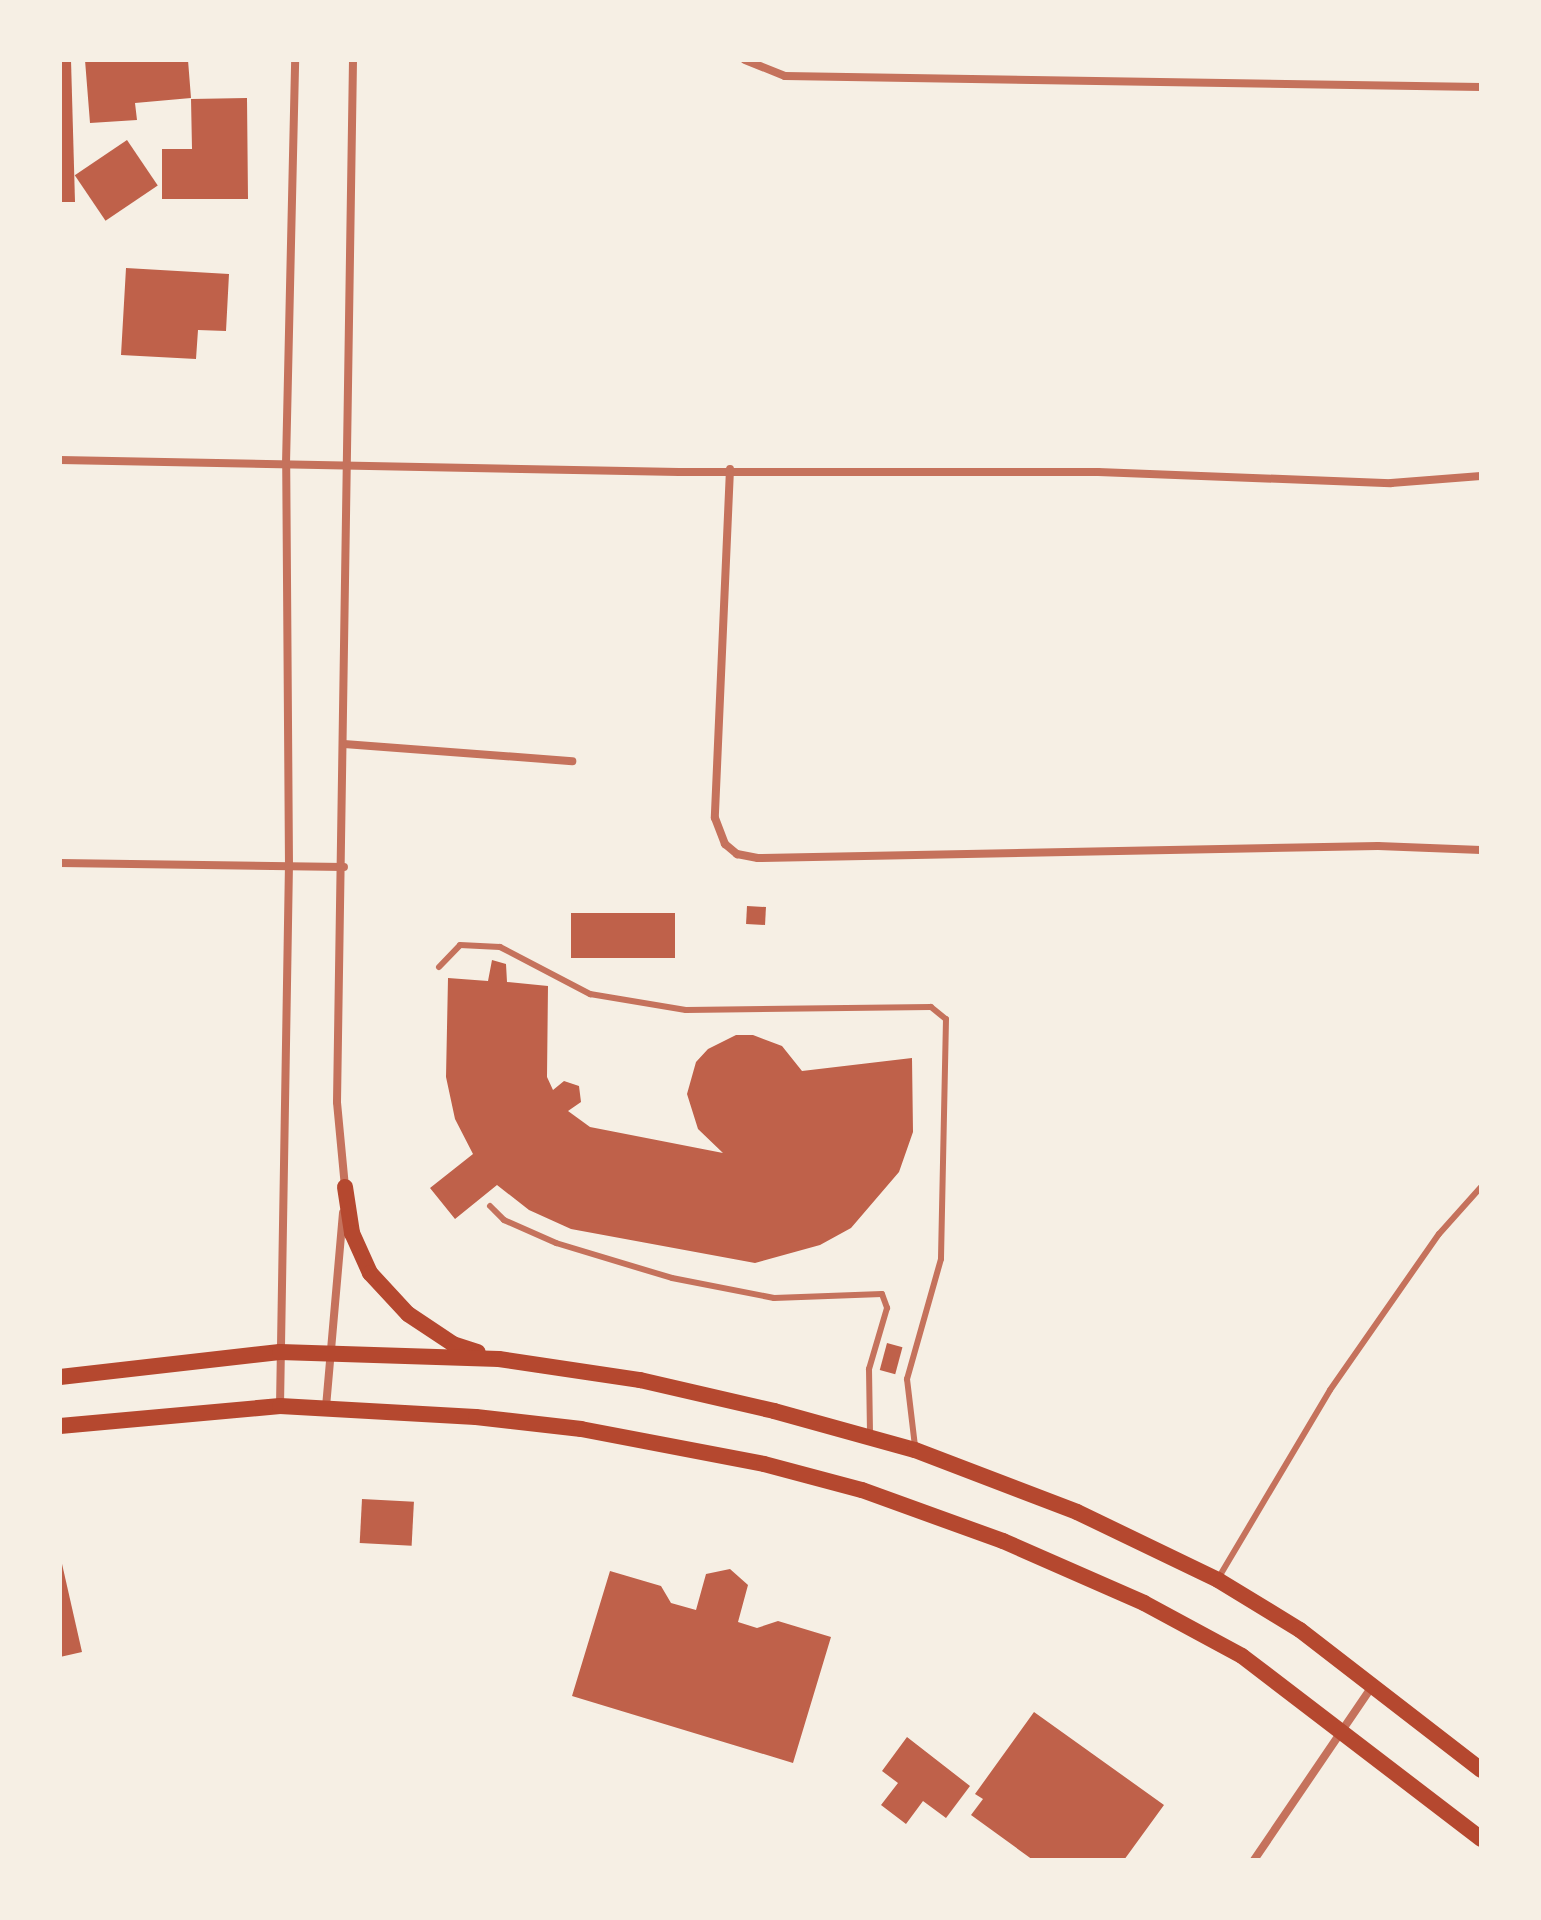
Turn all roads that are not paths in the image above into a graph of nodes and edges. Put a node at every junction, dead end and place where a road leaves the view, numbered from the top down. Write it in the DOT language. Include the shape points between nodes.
graph roads {
  1 [pos="295,60"];
  2 [pos="353,60"];
  3 [pos="745,60"];
  4 [pos="1481,87"];
  5 [pos="60,460"];
  6 [pos="286,464"];
  7 [pos="344,465"];
  8 [pos="730,469"];
  9 [pos="1481,476"];
  10 [pos="344,744"];
  11 [pos="572,761"];
  12 [pos="1481,850"];
  13 [pos="60,863"];
  14 [pos="289,866"];
  15 [pos="344,867"];
  16 [pos="439,967"];
  17 [pos="345,1187"];
  18 [pos="1481,1187"];
  19 [pos="490,1206"];
  20 [pos="280,1352"];
  21 [pos="330,1352"];
  22 [pos="499,1359"];
  23 [pos="60,1377"];
  24 [pos="280,1406"];
  25 [pos="326,1407"];
  26 [pos="60,1426"];
  27 [pos="870,1438"];
  28 [pos="915,1450"];
  29 [pos="1218,1580"];
  30 [pos="1373,1684"];
  31 [pos="1342,1728"];
  32 [pos="1481,1770"];
  33 [pos="1481,1839"];
  34 [pos="1254,1860"];
  1 -- 6 [label="street"];
  2 -- 7 [label="street"];
  3 -- 4 [label="street" via="785,76"];
  5 -- 6 [label="street"];
  6 -- 7 [label="street"];
  6 -- 14 [label="street"];
  7 -- 8 [label="street"];
  7 -- 10 [label="street"];
  8 -- 9 [label="street" via="1098,472 1391,483"];
  8 -- 12 [label="street" via="715,818 725,844 737,854 758,858 1378,846"];
  10 -- 11 [label="street"];
  10 -- 15 [label="street"];
  13 -- 14 [label="street"];
  14 -- 15 [label="street"];
  14 -- 20 [label="street"];
  15 -- 17 [label="street" via="337,1102"];
  16 -- 28 [label="lane" via="460,945 500,947 590,994 672,1007 931,1007 946,1019 941,1259 907,1379"];
  17 -- 21 [label="street"];
  17 -- 22 [label="main road" via="352,1233 370,1273 408,1314 453,1344"];
  18 -- 29 [label="lane" via="1439,1234 1330,1390"];
  19 -- 27 [label="lane" via="504,1220 556,1243 672,1278 774,1298 882,1294 887,1308 869,1369"];
  20 -- 21 [label="main road"];
  20 -- 23 [label="main road"];
  20 -- 24 [label="street"];
  21 -- 22 [label="main road"];
  21 -- 25 [label="street"];
  22 -- 27 [label="main road" via="640,1380"];
  24 -- 25 [label="main road"];
  24 -- 26 [label="main road"];
  25 -- 31 [label="main road" via="581,1429 764,1464 862,1490 1003,1541 1144,1603 1242,1656"];
  27 -- 28 [label="main road"];
  28 -- 29 [label="main road" via="1077,1512"];
  29 -- 30 [label="main road" via="1300,1630"];
  30 -- 31 [label="street"];
  30 -- 32 [label="main road"];
  31 -- 33 [label="main road"];
  31 -- 34 [label="street"];
}
